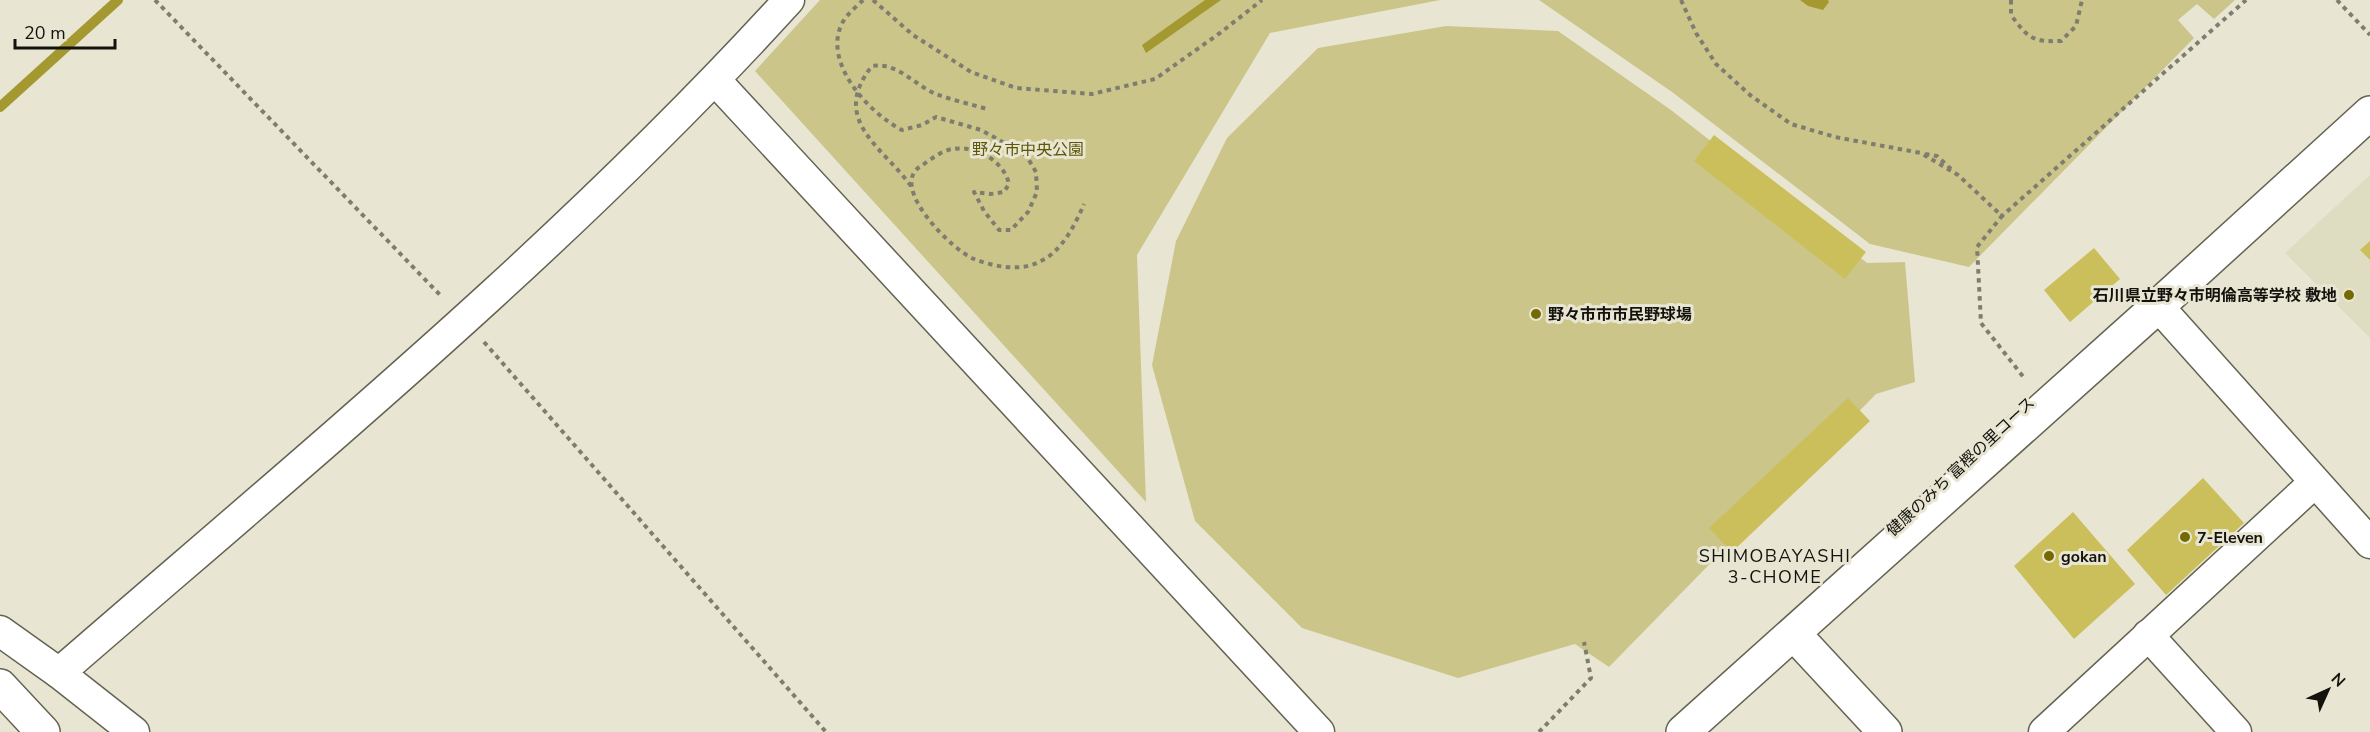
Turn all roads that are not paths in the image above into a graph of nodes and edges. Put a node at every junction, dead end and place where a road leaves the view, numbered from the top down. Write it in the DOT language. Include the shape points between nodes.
graph roads {
  1 [pos="789,0"];
  2 [pos="716,81"];
  3 [pos="2370,112"];
  4 [pos="2158,306"];
  5 [pos="2315,482"];
  6 [pos="2370,543"];
  7 [pos="0,631"];
  8 [pos="1794,634"];
  9 [pos="2148,635"];
  10 [pos="60,673"];
  11 [pos="0,686"];
  12 [pos="43,732"];
  13 [pos="134,732"];
  14 [pos="1319,732"];
  15 [pos="1683,732"];
  16 [pos="1885,732"];
  17 [pos="2044,732"];
  18 [pos="2236,732"];
  1 -- 2 [label="street"];
  2 -- 10 [label="street" via="465,321"];
  2 -- 14 [label="street"];
  3 -- 4 [label="street"];
  4 -- 5 [label="street"];
  4 -- 8 [label="street"];
  5 -- 6 [label="street"];
  5 -- 9 [label="street"];
  7 -- 10 [label="street"];
  8 -- 15 [label="street"];
  8 -- 16 [label="street"];
  9 -- 17 [label="street"];
  9 -- 18 [label="street"];
  10 -- 13 [label="street"];
  11 -- 12 [label="street"];
}
